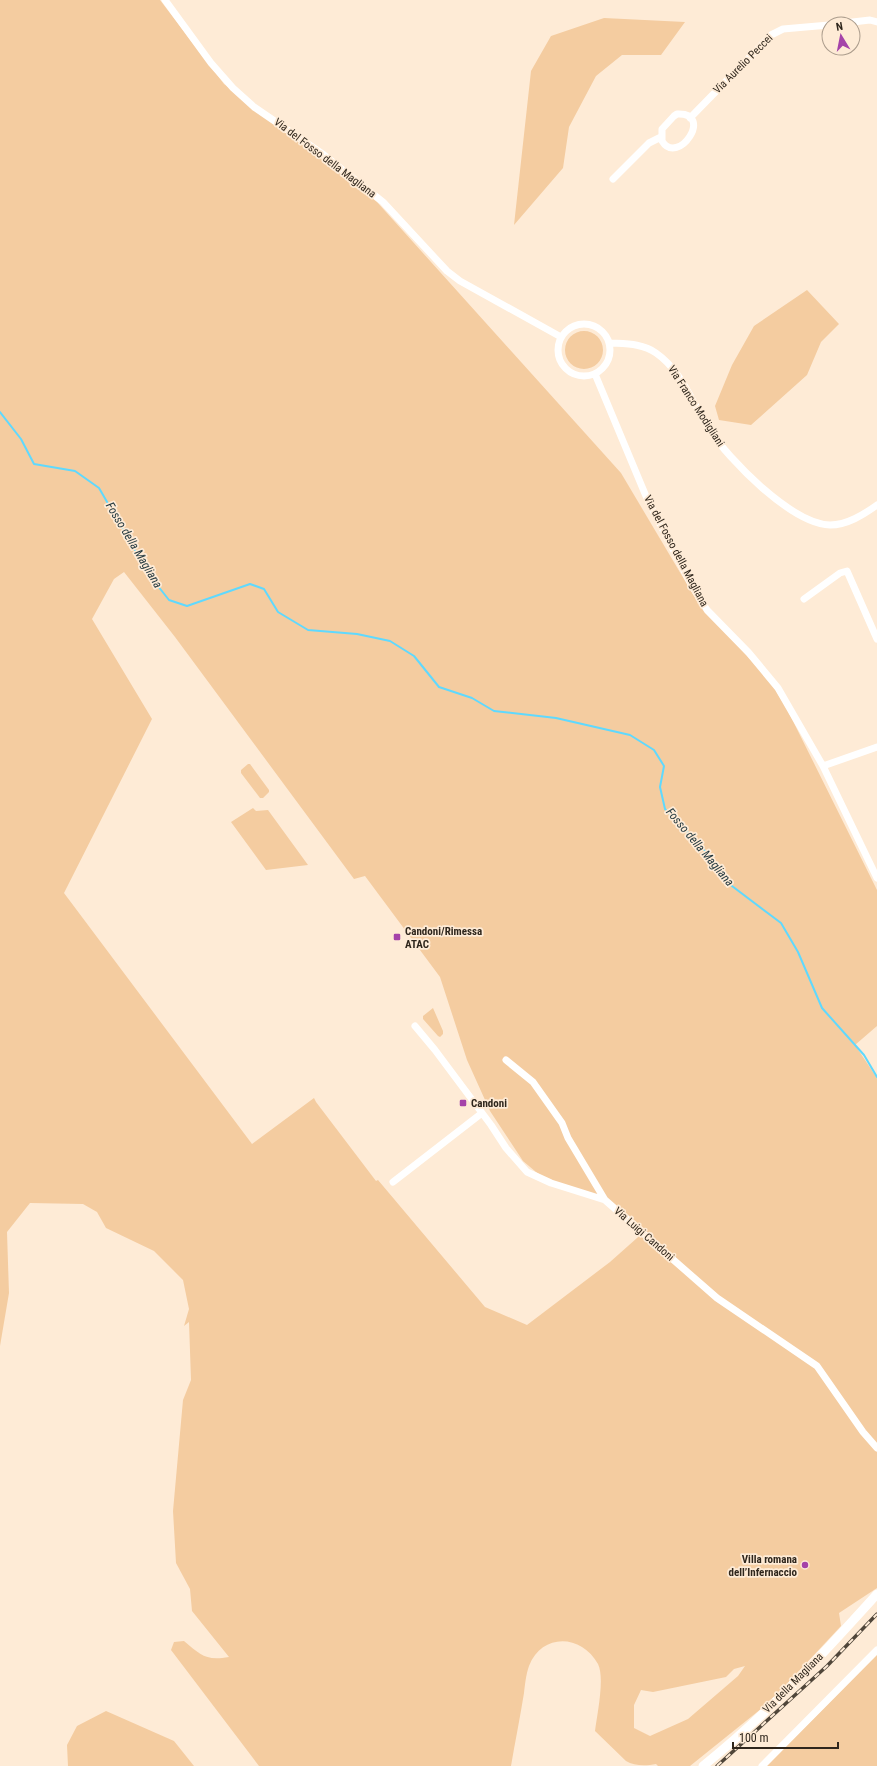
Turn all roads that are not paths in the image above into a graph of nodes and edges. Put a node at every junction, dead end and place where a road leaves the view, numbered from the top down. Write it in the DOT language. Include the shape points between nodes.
graph roads {
  1 [pos="165,0"];
  2 [pos="861,21"];
  3 [pos="877,22"];
  4 [pos="821,26"];
  5 [pos="690,118"];
  6 [pos="661,137"];
  7 [pos="613,179"];
  8 [pos="561,337"];
  9 [pos="609,344"];
  10 [pos="595,374"];
  11 [pos="877,505"];
  12 [pos="804,599"];
  13 [pos="877,639"];
  14 [pos="877,747"];
  15 [pos="823,766"];
  16 [pos="877,878"];
  17 [pos="414,1026"];
  18 [pos="506,1060"];
  19 [pos="482,1112"];
  20 [pos="393,1182"];
  21 [pos="605,1200"];
  22 [pos="877,1448"];
  23 [pos="877,1594"];
  24 [pos="877,1650"];
  25 [pos="703,1766"];
  26 [pos="762,1766"];
  1 -- 8 [label="street, Via del Fosso della Magliana" via="211,63 254,107 324,154 382,202 447,271 460,281"];
  2 -- 3 [label="street"];
  4 -- 5 [label="street, Via Aurelio Peccei" via="783,29 771,35"];
  5 -- 6 [label="street" via="682,114 674,116 664,126"];
  5 -- 6 [label="street" via="694,124 693,134 682,145 674,148 666,146"];
  6 -- 7 [label="street" via="649,143"];
  8 -- 9 [label="street" via="575,325 592,325 600,329"];
  8 -- 10 [label="street" via="558,354 565,368 579,376"];
  9 -- 10 [label="street" via="608,360"];
  9 -- 11 [label="street, Via Franco Modigliani" via="642,346 664,359 676,373 706,425 724,448 776,499 794,512 814,522 833,525 854,519"];
  10 -- 15 [label="street, Via del Fosso della Magliana" via="648,501 692,586 707,610 749,653 778,688"];
  12 -- 13 [label="street" via="840,572 847,571"];
  14 -- 15 [label="street"];
  15 -- 16 [label="street, Via del Fosso della Magliana"];
  17 -- 19 [label="street, Via Luigi Candoni"];
  18 -- 21 [label="street" via="533,1082 562,1123 568,1138"];
  19 -- 20 [label="street"];
  19 -- 21 [label="street, Via Luigi Candoni" via="506,1148 527,1172 551,1183"];
  21 -- 22 [label="street, Via Luigi Candoni" via="717,1298 817,1366"];
  23 -- 25 [label="main road, Via della Magliana" via="802,1676"];
  24 -- 26 [label="street"];
}
